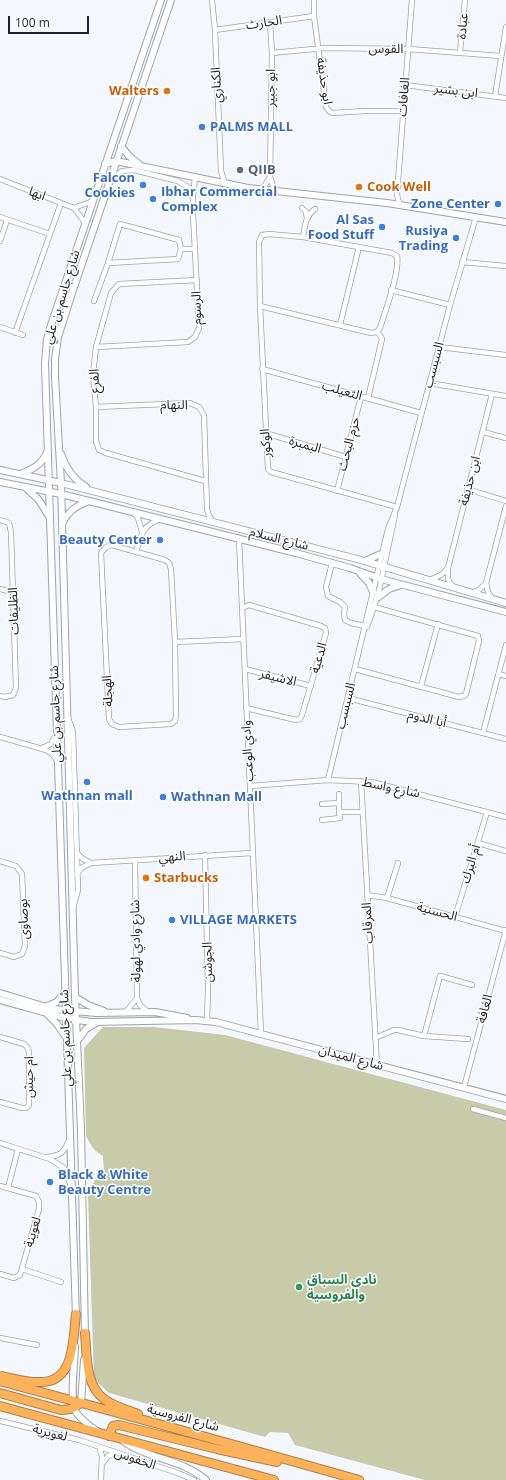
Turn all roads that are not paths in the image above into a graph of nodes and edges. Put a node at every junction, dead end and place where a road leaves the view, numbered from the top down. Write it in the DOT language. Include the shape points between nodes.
graph roads {
  1 [pos="161,0"];
  2 [pos="172,0"];
  3 [pos="212,0"];
  4 [pos="314,0"];
  5 [pos="412,0"];
  6 [pos="465,0"];
  7 [pos="314,16"];
  8 [pos="270,22"];
  9 [pos="506,27"];
  10 [pos="214,30"];
  11 [pos="319,48"];
  12 [pos="408,50"];
  13 [pos="460,52"];
  14 [pos="272,53"];
  15 [pos="501,56"];
  16 [pos="405,85"];
  17 [pos="495,96"];
  18 [pos="506,98"];
  19 [pos="403,111"];
  20 [pos="122,146"];
  21 [pos="116,161"];
  22 [pos="105,164"];
  23 [pos="141,166"];
  24 [pos="221,171"];
  25 [pos="270,177"];
  26 [pos="196,178"];
  27 [pos="0,179"];
  28 [pos="111,179"];
  29 [pos="216,182"];
  30 [pos="225,184"];
  31 [pos="262,190"];
  32 [pos="194,191"];
  33 [pos="275,192"];
  34 [pos="397,194"];
  35 [pos="93,201"];
  36 [pos="61,203"];
  37 [pos="387,204"];
  38 [pos="402,206"];
  39 [pos="74,208"];
  40 [pos="302,208"];
  41 [pos="315,209"];
  42 [pos="0,217"];
  43 [pos="476,217"];
  44 [pos="306,219"];
  45 [pos="7,220"];
  46 [pos="506,222"];
  47 [pos="85,225"];
  48 [pos="50,234"];
  49 [pos="303,238"];
  50 [pos="0,241"];
  51 [pos="359,247"];
  52 [pos="181,249"];
  53 [pos="194,250"];
  54 [pos="462,262"];
  55 [pos="108,263"];
  56 [pos="506,266"];
  57 [pos="197,280"];
  58 [pos="391,290"];
  59 [pos="94,301"];
  60 [pos="450,305"];
  61 [pos="260,306"];
  62 [pos="340,325"];
  63 [pos="0,327"];
  64 [pos="15,332"];
  65 [pos="377,332"];
  66 [pos="23,335"];
  67 [pos="96,347"];
  68 [pos="439,347"];
  69 [pos="506,355"];
  70 [pos="262,369"];
  71 [pos="430,383"];
  72 [pos="492,394"];
  73 [pos="506,396"];
  74 [pos="361,397"];
  75 [pos="368,398"];
  76 [pos="96,407"];
  77 [pos="421,413"];
  78 [pos="483,432"];
  79 [pos="265,433"];
  80 [pos="506,438"];
  81 [pos="49,448"];
  82 [pos="59,449"];
  83 [pos="346,457"];
  84 [pos="0,470"];
  85 [pos="20,474"];
  86 [pos="50,480"];
  87 [pos="205,481"];
  88 [pos="0,482"];
  89 [pos="61,483"];
  90 [pos="24,487"];
  91 [pos="467,490"];
  92 [pos="91,491"];
  93 [pos="337,491"];
  94 [pos="50,492"];
  95 [pos="61,494"];
  96 [pos="89,501"];
  97 [pos="506,501"];
  98 [pos="207,506"];
  99 [pos="506,506"];
  100 [pos="397,507"];
  101 [pos="133,512"];
  102 [pos="395,513"];
  103 [pos="197,518"];
  104 [pos="51,519"];
  105 [pos="160,519"];
  106 [pos="0,520"];
  107 [pos="214,523"];
  108 [pos="62,526"];
  109 [pos="142,532"];
  110 [pos="239,539"];
  111 [pos="136,552"];
  112 [pos="383,553"];
  113 [pos="365,561"];
  114 [pos="332,563"];
  115 [pos="382,567"];
  116 [pos="448,568"];
  117 [pos="358,572"];
  118 [pos="379,578"];
  119 [pos="427,580"];
  120 [pos="486,583"];
  121 [pos="404,585"];
  122 [pos="453,587"];
  123 [pos="0,589"];
  124 [pos="13,592"];
  125 [pos="471,593"];
  126 [pos="375,595"];
  127 [pos="493,599"];
  128 [pos="506,603"];
  129 [pos="374,607"];
  130 [pos="242,608"];
  131 [pos="506,612"];
  132 [pos="438,624"];
  133 [pos="365,626"];
  134 [pos="364,633"];
  135 [pos="243,640"];
  136 [pos="175,642"];
  137 [pos="506,646"];
  138 [pos="355,669"];
  139 [pos="244,670"];
  140 [pos="499,674"];
  141 [pos="506,676"];
  142 [pos="311,686"];
  143 [pos="421,686"];
  144 [pos="0,696"];
  145 [pos="348,698"];
  146 [pos="246,708"];
  147 [pos="67,716"];
  148 [pos="57,732"];
  149 [pos="483,733"];
  150 [pos="0,737"];
  151 [pos="506,739"];
  152 [pos="41,748"];
  153 [pos="58,761"];
  154 [pos="328,780"];
  155 [pos="361,781"];
  156 [pos="250,786"];
  157 [pos="339,794"];
  158 [pos="339,803"];
  159 [pos="322,804"];
  160 [pos="339,812"];
  161 [pos="362,812"];
  162 [pos="487,812"];
  163 [pos="506,817"];
  164 [pos="322,820"];
  165 [pos="478,843"];
  166 [pos="506,851"];
  167 [pos="77,853"];
  168 [pos="252,853"];
  169 [pos="205,855"];
  170 [pos="135,860"];
  171 [pos="0,861"];
  172 [pos="91,863"];
  173 [pos="398,863"];
  174 [pos="77,874"];
  175 [pos="367,895"];
  176 [pos="387,898"];
  177 [pos="73,908"];
  178 [pos="455,917"];
  179 [pos="506,930"];
  180 [pos="0,954"];
  181 [pos="472,985"];
  182 [pos="64,991"];
  183 [pos="0,993"];
  184 [pos="75,997"];
  185 [pos="137,998"];
  186 [pos="0,1000"];
  187 [pos="44,1010"];
  188 [pos="65,1010"];
  189 [pos="77,1012"];
  190 [pos="148,1012"];
  191 [pos="110,1013"];
  192 [pos="125,1014"];
  193 [pos="65,1018"];
  194 [pos="77,1020"];
  195 [pos="195,1020"];
  196 [pos="207,1020"];
  197 [pos="98,1022"];
  198 [pos="260,1034"];
  199 [pos="424,1036"];
  200 [pos="0,1037"];
  201 [pos="375,1038"];
  202 [pos="67,1039"];
  203 [pos="473,1039"];
  204 [pos="78,1040"];
  205 [pos="377,1065"];
  206 [pos="464,1087"];
  207 [pos="506,1099"];
  208 [pos="0,1102"];
  209 [pos="473,1109"];
  210 [pos="506,1118"];
  211 [pos="70,1136"];
  212 [pos="0,1143"];
  213 [pos="18,1149"];
  214 [pos="46,1157"];
  215 [pos="0,1186"];
  216 [pos="8,1188"];
  217 [pos="71,1190"];
  218 [pos="21,1270"];
  219 [pos="0,1274"];
  220 [pos="61,1282"];
  221 [pos="76,1314"];
  222 [pos="85,1333"];
  223 [pos="0,1338"];
  224 [pos="37,1345"];
  225 [pos="0,1376"];
  226 [pos="0,1381"];
  227 [pos="73,1388"];
  228 [pos="83,1390"];
  229 [pos="0,1393"];
  230 [pos="76,1404"];
  231 [pos="0,1406"];
  232 [pos="0,1412"];
  233 [pos="38,1416"];
  234 [pos="0,1421"];
  235 [pos="167,1426"];
  236 [pos="106,1435"];
  237 [pos="120,1439"];
  238 [pos="99,1447"];
  239 [pos="118,1454"];
  240 [pos="102,1465"];
  241 [pos="305,1465"];
  242 [pos="101,1480"];
  243 [pos="194,1480"];
  244 [pos="206,1480"];
  245 [pos="274,1480"];
  246 [pos="359,1480"];
  1 -- 22 [label="street, شارع جاسم بن علي"];
  2 -- 20 [label="street, شارع جاسم بن علي"];
  3 -- 10 [label="street, الكناري"];
  4 -- 7 [label="street, ابو حذيفة"];
  5 -- 12 [label="street, الغافات"];
  6 -- 13 [label="street, عبادة"];
  7 -- 8 [label="street, الحارث"];
  7 -- 11 [label="street, ابو حذيفة"];
  8 -- 10 [label="street, الحارث"];
  8 -- 14 [label="street, ابو جبير"];
  9 -- 15 [label="street"];
  10 -- 24 [label="street, الكناري"];
  11 -- 12 [label="street, القوس"];
  11 -- 14 [label="street, القوس"];
  11 -- 19 [label="street, ابو حذيفة" via="326,107 329,111"];
  12 -- 13 [label="street, القوس"];
  12 -- 16 [label="street, الغافات"];
  13 -- 15 [label="street, القوس"];
  14 -- 25 [label="street, ابو جبير"];
  15 -- 17 [label="street"];
  16 -- 17 [label="street, ابن بشير"];
  16 -- 19 [label="street, الغافات"];
  17 -- 18 [label="street, ابن بشير"];
  19 -- 34 [label="street, الغافات"];
  20 -- 21 [label="street, شارع جاسم بن علي"];
  20 -- 23 [label="street"];
  21 -- 22 [label="street"];
  21 -- 23 [label="street"];
  21 -- 28 [label="street, شارع جاسم بن علي"];
  22 -- 35 [label="street, شارع جاسم بن علي"];
  23 -- 26 [label="street"];
  24 -- 29 [label="street, الكناري"];
  24 -- 30 [label="street, الكناري"];
  25 -- 31 [label="street"];
  25 -- 33 [label="street, ابو جبير"];
  26 -- 29 [label="street"];
  26 -- 32 [label="street, الرسوم"];
  27 -- 36 [label="street, ابها"];
  28 -- 32 [label="street" via="122,172 134,170 178,181"];
  28 -- 82 [label="street, شارع جاسم بن علي" via="58,337 55,377"];
  29 -- 30 [label="street"];
  30 -- 31 [label="street"];
  31 -- 33 [label="street"];
  32 -- 53 [label="street, الرسوم"];
  33 -- 37 [label="street"];
  34 -- 37 [label="street"];
  34 -- 38 [label="street, الغافات"];
  35 -- 39 [label="street"];
  35 -- 47 [label="street, شارع جاسم بن علي"];
  36 -- 39 [label="street, ابها"];
  36 -- 48 [label="street"];
  37 -- 38 [label="street"];
  38 -- 43 [label="street"];
  39 -- 47 [label="street"];
  40 -- 44 [label="street" via="306,212"];
  41 -- 44 [label="street"];
  42 -- 45 [label="street"];
  43 -- 46 [label="street"];
  43 -- 54 [label="street, السبسب"];
  44 -- 49 [label="street"];
  45 -- 48 [label="street"];
  45 -- 50 [label="street"];
  47 -- 81 [label="street, شارع جاسم بن علي" via="47,340 45,364"];
  48 -- 64 [label="street"];
  49 -- 51 [label="street, الوكور"];
  49 -- 61 [label="street, الوكور" via="262,235 259,242"];
  51 -- 58 [label="street, الوكور" via="397,256 398,262"];
  51 -- 62 [label="street"];
  52 -- 53 [label="street"];
  52 -- 55 [label="street" via="178,259"];
  52 -- 55 [label="street" via="179,240 120,224"];
  53 -- 57 [label="street, الرسوم"];
  54 -- 56 [label="street"];
  54 -- 60 [label="street, السبسب"];
  55 -- 59 [label="street"];
  57 -- 67 [label="street, الفرع" via="119,284 111,293"];
  57 -- 67 [label="street, الرسوم" via="199,328 195,337 188,342"];
  58 -- 60 [label="street"];
  58 -- 65 [label="street, الوكور"];
  60 -- 68 [label="street, السبسب"];
  61 -- 62 [label="street"];
  61 -- 70 [label="street, الوكور"];
  62 -- 65 [label="street" via="371,334"];
  63 -- 64 [label="street"];
  64 -- 66 [label="street"];
  65 -- 75 [label="street" via="382,339"];
  67 -- 76 [label="street, الفرع" via="93,374"];
  68 -- 69 [label="street"];
  68 -- 71 [label="street, السبسب"];
  70 -- 74 [label="street, الثعيلب"];
  70 -- 79 [label="street, الوكور"];
  71 -- 72 [label="street"];
  71 -- 77 [label="street, السبسب"];
  72 -- 73 [label="street"];
  72 -- 78 [label="street, ابن حذيفة"];
  74 -- 75 [label="street, الثعيلب"];
  74 -- 83 [label="street, حزم البحث"];
  75 -- 77 [label="street, الثعيلب"];
  76 -- 87 [label="street, الفرع" via="96,441 99,450"];
  76 -- 87 [label="street, النهام" via="190,403 199,407 204,415"];
  77 -- 100 [label="street, السبسب"];
  78 -- 80 [label="street"];
  78 -- 91 [label="street, ابن حذيفة"];
  79 -- 83 [label="street, البمبرة"];
  79 -- 93 [label="street, الوكور" via="267,465 271,472"];
  81 -- 85 [label="street" via="45,458 37,466"];
  81 -- 86 [label="street, شارع جاسم بن علي"];
  82 -- 89 [label="street, شارع جاسم بن علي"];
  82 -- 92 [label="street" via="72,476"];
  83 -- 93 [label="street, حزم البحث"];
  84 -- 85 [label="street, شارع السلام"];
  85 -- 86 [label="street, شارع السلام"];
  86 -- 89 [label="street, شارع السلام"];
  86 -- 94 [label="street, شارع جاسم بن علي"];
  87 -- 98 [label="street, النهام"];
  88 -- 90 [label="street, شارع السلام"];
  89 -- 92 [label="street, شارع السلام"];
  89 -- 95 [label="street, شارع جاسم بن علي"];
  90 -- 94 [label="street, شارع السلام"];
  90 -- 104 [label="street" via="38,499"];
  91 -- 97 [label="street"];
  91 -- 116 [label="street, ابن حذيفة"];
  92 -- 103 [label="street, شارع السلام"];
  93 -- 100 [label="street, الوكور"];
  94 -- 95 [label="street, شارع السلام"];
  94 -- 104 [label="street, شارع جاسم بن علي"];
  95 -- 96 [label="street, شارع السلام"];
  95 -- 108 [label="street, شارع جاسم بن علي"];
  96 -- 101 [label="street, شارع السلام"];
  96 -- 108 [label="street" via="72,509"];
  98 -- 103 [label="street" via="203,514"];
  98 -- 107 [label="street, النهام"];
  99 -- 120 [label="street"];
  100 -- 102 [label="street, السبسب"];
  101 -- 105 [label="street, شارع السلام"];
  101 -- 109 [label="street" via="138,518"];
  102 -- 112 [label="street, السبسب"];
  102 -- 115 [label="street, السبسب"];
  103 -- 107 [label="street, شارع السلام"];
  104 -- 148 [label="street, شارع جاسم بن علي"];
  105 -- 109 [label="street" via="146,526"];
  105 -- 110 [label="street, شارع السلام"];
  106 -- 124 [label="street, الظليفات" via="9,523 11,532"];
  107 -- 113 [label="street, شارع السلام"];
  108 -- 147 [label="street, شارع جاسم بن علي"];
  109 -- 111 [label="street"];
  110 -- 114 [label="street, شارع السلام"];
  110 -- 130 [label="street, وادي الوعب"];
  111 -- 136 [label="street, الهجلة" via="169,563"];
  111 -- 136 [label="street, الهجلة" via="112,545 101,553 109,719 112,724 118,727 171,724 175,721"];
  112 -- 113 [label="street"];
  112 -- 115 [label="street, السبسب"];
  113 -- 115 [label="street, شارع السلام"];
  114 -- 117 [label="street, شارع السلام"];
  114 -- 133 [label="street" via="326,587 328,596 345,607 345,620"];
  115 -- 118 [label="street, السبسب"];
  115 -- 119 [label="street, شارع السلام"];
  116 -- 119 [label="street" via="441,575"];
  116 -- 122 [label="street, ابن حذيفة" via="448,579"];
  117 -- 118 [label="street, شارع السلام"];
  117 -- 126 [label="street" via="369,583"];
  118 -- 121 [label="street, شارع السلام"];
  118 -- 126 [label="street, السبسب"];
  119 -- 122 [label="street, شارع السلام"];
  120 -- 125 [label="street"];
  120 -- 127 [label="street"];
  121 -- 126 [label="street"];
  121 -- 131 [label="street, شارع السلام"];
  122 -- 125 [label="street, شارع السلام"];
  123 -- 124 [label="street"];
  124 -- 144 [label="street, الظليفات" via="16,688 12,695"];
  125 -- 127 [label="street, شارع السلام"];
  126 -- 129 [label="street, السبسب"];
  126 -- 133 [label="street, السبسب"];
  127 -- 128 [label="street, شارع السلام"];
  129 -- 132 [label="street"];
  129 -- 134 [label="street, السبسب"];
  130 -- 135 [label="street, وادي الوعب"];
  130 -- 142 [label="street, الدعية" via="249,605 326,628"];
  132 -- 143 [label="street"];
  132 -- 143 [label="street" via="476,634 479,638 466,694 459,697"];
  133 -- 134 [label="street, السبسب"];
  134 -- 138 [label="street, السبسب"];
  135 -- 136 [label="street"];
  135 -- 139 [label="street, وادي الوعب"];
  137 -- 140 [label="street"];
  138 -- 143 [label="street"];
  138 -- 145 [label="street, السبسب"];
  139 -- 142 [label="street, الاشيقر"];
  139 -- 146 [label="street, وادي الوعب"];
  140 -- 141 [label="street"];
  140 -- 149 [label="street"];
  142 -- 146 [label="street, الدعية" via="300,719"];
  145 -- 149 [label="street, أبا الدوم"];
  145 -- 154 [label="street, السبسب"];
  146 -- 156 [label="street, وادي الوعب"];
  147 -- 167 [label="street" via="73,731"];
  147 -- 177 [label="street, شارع جاسم بن علي"];
  148 -- 152 [label="street" via="51,744"];
  148 -- 153 [label="street, شارع جاسم بن علي"];
  149 -- 151 [label="street, أبا الدوم"];
  150 -- 152 [label="street"];
  152 -- 153 [label="street" via="49,751"];
  153 -- 182 [label="street, شارع جاسم بن علي"];
  154 -- 155 [label="street, شارع واسط"];
  154 -- 156 [label="street, شارع واسط"];
  155 -- 161 [label="street, المرقاب"];
  155 -- 162 [label="street, شارع واسط"];
  156 -- 168 [label="street, وادي الوعب"];
  157 -- 158 [label="street"];
  158 -- 159 [label="street"];
  158 -- 160 [label="street"];
  160 -- 161 [label="street"];
  160 -- 164 [label="street" via="340,818"];
  161 -- 175 [label="street, المرقاب"];
  162 -- 163 [label="street, شارع واسط"];
  162 -- 165 [label="street, أم البرك"];
  165 -- 166 [label="street"];
  165 -- 178 [label="street, أم البرك"];
  167 -- 172 [label="street"];
  167 -- 174 [label="street"];
  168 -- 169 [label="street, النهي"];
  168 -- 198 [label="street, وادي الوعب"];
  169 -- 170 [label="street, النهي"];
  169 -- 196 [label="street, الجوشن"];
  170 -- 172 [label="street, النهي"];
  170 -- 185 [label="street, شارع وادي لهولة"];
  171 -- 180 [label="street, بوصاوى" via="14,865 22,874 25,946 22,954 14,957"];
  172 -- 174 [label="street"];
  173 -- 176 [label="street"];
  174 -- 177 [label="street" via="77,894"];
  175 -- 176 [label="street, الحسنية"];
  175 -- 201 [label="street, المرقاب"];
  176 -- 178 [label="street, الحسنية"];
  177 -- 184 [label="street, شارع جاسم بن علي"];
  178 -- 179 [label="street, الحسنية"];
  179 -- 203 [label="street, الغافة"];
  181 -- 199 [label="street" via="440,976"];
  182 -- 187 [label="street" via="57,1002"];
  182 -- 188 [label="street, شارع جاسم بن علي"];
  183 -- 187 [label="street"];
  184 -- 189 [label="street, شارع جاسم بن علي"];
  184 -- 191 [label="street"];
  185 -- 190 [label="street, شارع وادي لهولة" via="142,1008"];
  185 -- 192 [label="street, شارع وادي لهولة"];
  186 -- 187 [label="street"];
  187 -- 188 [label="street, شارع الميدان"];
  187 -- 193 [label="street, شارع الميدان"];
  187 -- 202 [label="street"];
  188 -- 189 [label="street, شارع الميدان"];
  188 -- 193 [label="street, شارع جاسم بن علي"];
  189 -- 191 [label="street, شارع الميدان"];
  189 -- 194 [label="street, شارع جاسم بن علي"];
  190 -- 192 [label="street, شارع الميدان"];
  190 -- 195 [label="street, شارع الميدان"];
  191 -- 192 [label="street, شارع الميدان"];
  193 -- 194 [label="street, شارع الميدان"];
  193 -- 202 [label="street, شارع جاسم بن علي"];
  194 -- 197 [label="street, شارع الميدان"];
  194 -- 204 [label="street, شارع جاسم بن علي"];
  195 -- 196 [label="street, شارع الميدان"];
  195 -- 197 [label="street, شارع الميدان"];
  196 -- 198 [label="street, شارع الميدان"];
  197 -- 204 [label="street" via="86,1029"];
  198 -- 205 [label="street, شارع الميدان"];
  199 -- 201 [label="street" via="394,1030"];
  199 -- 203 [label="street"];
  200 -- 208 [label="street, ام حيش" via="24,1044 28,1048 29,1105 22,1108"];
  201 -- 205 [label="street, المرقاب"];
  202 -- 211 [label="street, شارع جاسم بن علي"];
  203 -- 206 [label="street, الغافة"];
  204 -- 222 [label="street, شارع جاسم بن علي"];
  205 -- 206 [label="street, شارع الميدان"];
  206 -- 207 [label="street, شارع الميدان"];
  209 -- 210 [label="street"];
  211 -- 214 [label="street" via="60,1154"];
  211 -- 217 [label="street, شارع جاسم بن علي"];
  212 -- 213 [label="street"];
  213 -- 214 [label="street"];
  213 -- 216 [label="street"];
  214 -- 217 [label="street" via="64,1168"];
  215 -- 216 [label="street, لعوينة"];
  216 -- 218 [label="street, لعوينة" via="36,1196 39,1202"];
  217 -- 221 [label="street, شارع جاسم بن علي"];
  218 -- 219 [label="street" via="20,1275 14,1278"];
  218 -- 220 [label="street"];
  221 -- 225 [label="highway" via="69,1362 58,1378 36,1382"];
  221 -- 227 [label="street, شارع جاسم بن علي"];
  222 -- 228 [label="street, شارع جاسم بن علي"];
  222 -- 235 [label="highway" via="89,1374 94,1390 104,1400"];
  223 -- 224 [label="street"];
  226 -- 230 [label="highway, شارع الفروسية"];
  227 -- 228 [label="street" via="78,1393"];
  227 -- 230 [label="street, شارع جاسم بن علي"];
  228 -- 230 [label="street, شارع جاسم بن علي"];
  229 -- 230 [label="highway" via="57,1410 67,1410"];
  230 -- 235 [label="highway, شارع الفروسية"];
  230 -- 236 [label="street" via="79,1416 88,1425"];
  231 -- 233 [label="highway"];
  232 -- 233 [label="highway"];
  233 -- 236 [label="highway"];
  234 -- 238 [label="street, لغويرية"];
  235 -- 241 [label="highway, شارع الفروسية"];
  236 -- 237 [label="highway"];
  236 -- 241 [label="highway" via="114,1426 119,1425 217,1450"];
  237 -- 244 [label="street" via="130,1446 184,1466"];
  237 -- 245 [label="highway"];
  238 -- 239 [label="street, الخفوس"];
  238 -- 240 [label="street"];
  239 -- 240 [label="street" via="108,1456"];
  239 -- 243 [label="street, الخفوس"];
  240 -- 242 [label="street"];
  241 -- 246 [label="highway, شارع الفروسية"];
}
